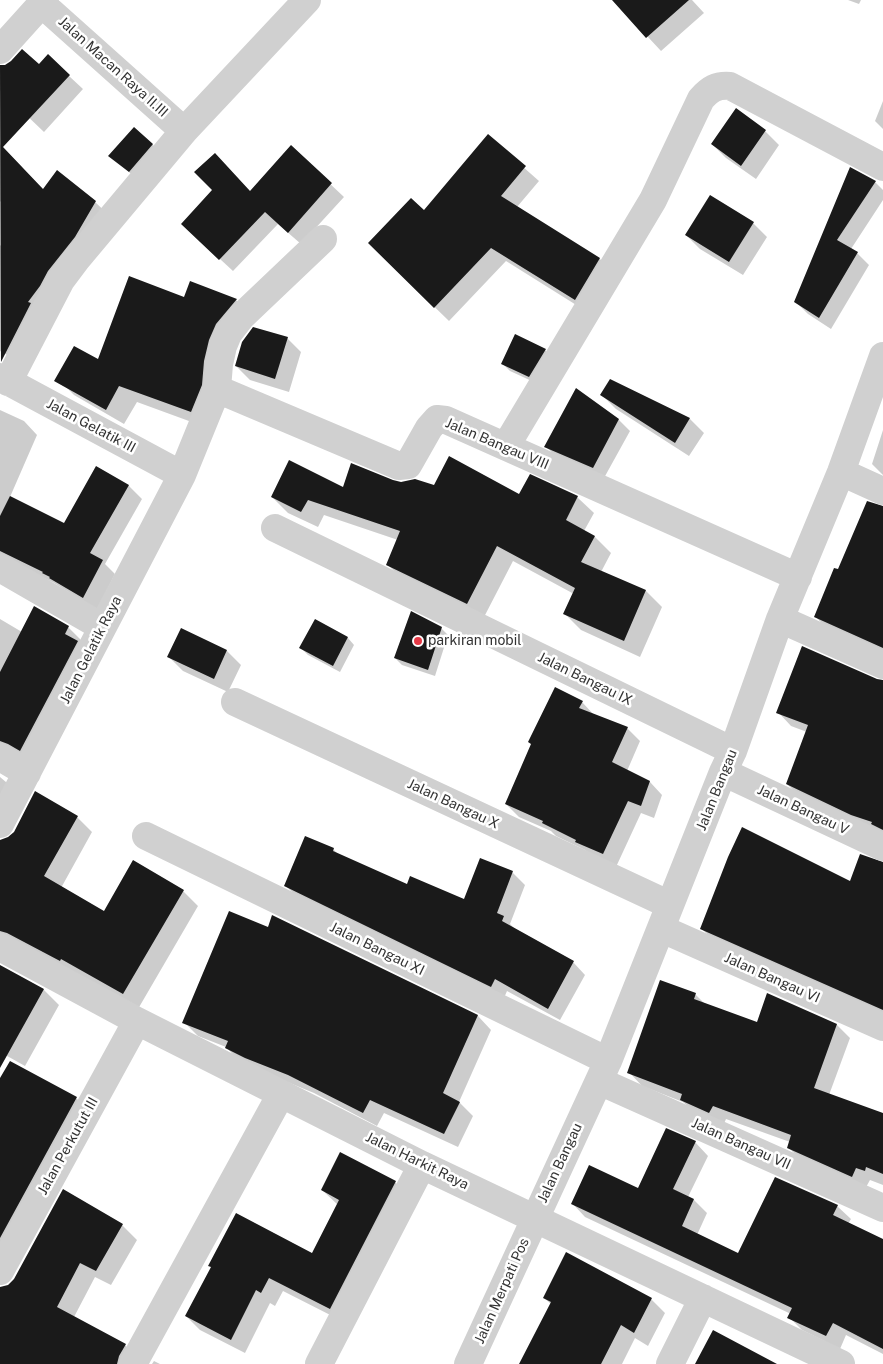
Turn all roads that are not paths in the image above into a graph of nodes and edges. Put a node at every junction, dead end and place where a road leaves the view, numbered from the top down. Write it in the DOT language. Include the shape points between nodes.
graph roads {
  1 [pos="307,0"];
  2 [pos="43,2"];
  3 [pos="0,50"];
  4 [pos="184,131"];
  5 [pos="883,167"];
  6 [pos="323,239"];
  7 [pos="883,356"];
  8 [pos="4,380"];
  9 [pos="218,389"];
  10 [pos="506,446"];
  11 [pos="841,472"];
  12 [pos="182,475"];
  13 [pos="883,491"];
  14 [pos="275,528"];
  15 [pos="0,568"];
  16 [pos="798,577"];
  17 [pos="780,619"];
  18 [pos="102,627"];
  19 [pos="883,665"];
  20 [pos="235,702"];
  21 [pos="0,757"];
  22 [pos="728,762"];
  23 [pos="26,773"];
  24 [pos="0,824"];
  25 [pos="146,836"];
  26 [pos="883,847"];
  27 [pos="666,917"];
  28 [pos="0,947"];
  29 [pos="137,1021"];
  30 [pos="883,1027"];
  31 [pos="603,1071"];
  32 [pos="281,1094"];
  33 [pos="422,1164"];
  34 [pos="883,1208"];
  35 [pos="535,1218"];
  36 [pos="0,1272"];
  37 [pos="703,1298"];
  38 [pos="133,1364"];
  39 [pos="319,1364"];
  40 [pos="468,1364"];
  41 [pos="670,1364"];
  42 [pos="841,1364"];
  1 -- 4 [label="street"];
  2 -- 3 [label="street"];
  2 -- 4 [label="street, Jalan Macan Raya II.III"];
  4 -- 8 [label="street" via="61,280"];
  5 -- 10 [label="street" via="730,86 719,85 708,91 701,99 652,200"];
  6 -- 9 [label="street" via="235,324 223,346"];
  7 -- 11 [label="street, Jalan Bangau"];
  8 -- 12 [label="street, Jalan Gelatik III"];
  9 -- 10 [label="street, Jalan Bangau VIII" via="399,466 408,465 437,420 446,420"];
  9 -- 12 [label="street"];
  10 -- 16 [label="street, Jalan Bangau VIII"];
  11 -- 13 [label="street"];
  11 -- 16 [label="street, Jalan Bangau"];
  12 -- 18 [label="street, Jalan Gelatik Raya"];
  14 -- 22 [label="street, Jalan Bangau IX"];
  15 -- 18 [label="street"];
  16 -- 17 [label="street, Jalan Bangau"];
  17 -- 19 [label="street"];
  17 -- 22 [label="street, Jalan Bangau"];
  18 -- 23 [label="street, Jalan Gelatik Raya"];
  20 -- 27 [label="street, Jalan Bangau X"];
  21 -- 23 [label="street"];
  22 -- 26 [label="street, Jalan Bangau V"];
  22 -- 27 [label="street, Jalan Bangau"];
  23 -- 24 [label="street, Jalan Gelatik Raya"];
  25 -- 31 [label="street, Jalan Bangau XI"];
  27 -- 30 [label="street, Jalan Bangau VI"];
  27 -- 31 [label="street, Jalan Bangau"];
  28 -- 29 [label="street, Jalan Harkit Raya"];
  29 -- 32 [label="street, Jalan Harkit Raya"];
  29 -- 36 [label="street, Jalan Perkutut III"];
  31 -- 34 [label="street, Jalan Bangau VII"];
  31 -- 35 [label="street, Jalan Bangau"];
  32 -- 33 [label="street, Jalan Harkit Raya"];
  32 -- 38 [label="street"];
  33 -- 35 [label="street, Jalan Harkit Raya"];
  33 -- 39 [label="street"];
  35 -- 37 [label="street, Jalan Harkit Raya"];
  35 -- 40 [label="street, Jalan Merpati Pos"];
  37 -- 41 [label="street"];
  37 -- 42 [label="street, Jalan Harkit Raya"];
}
